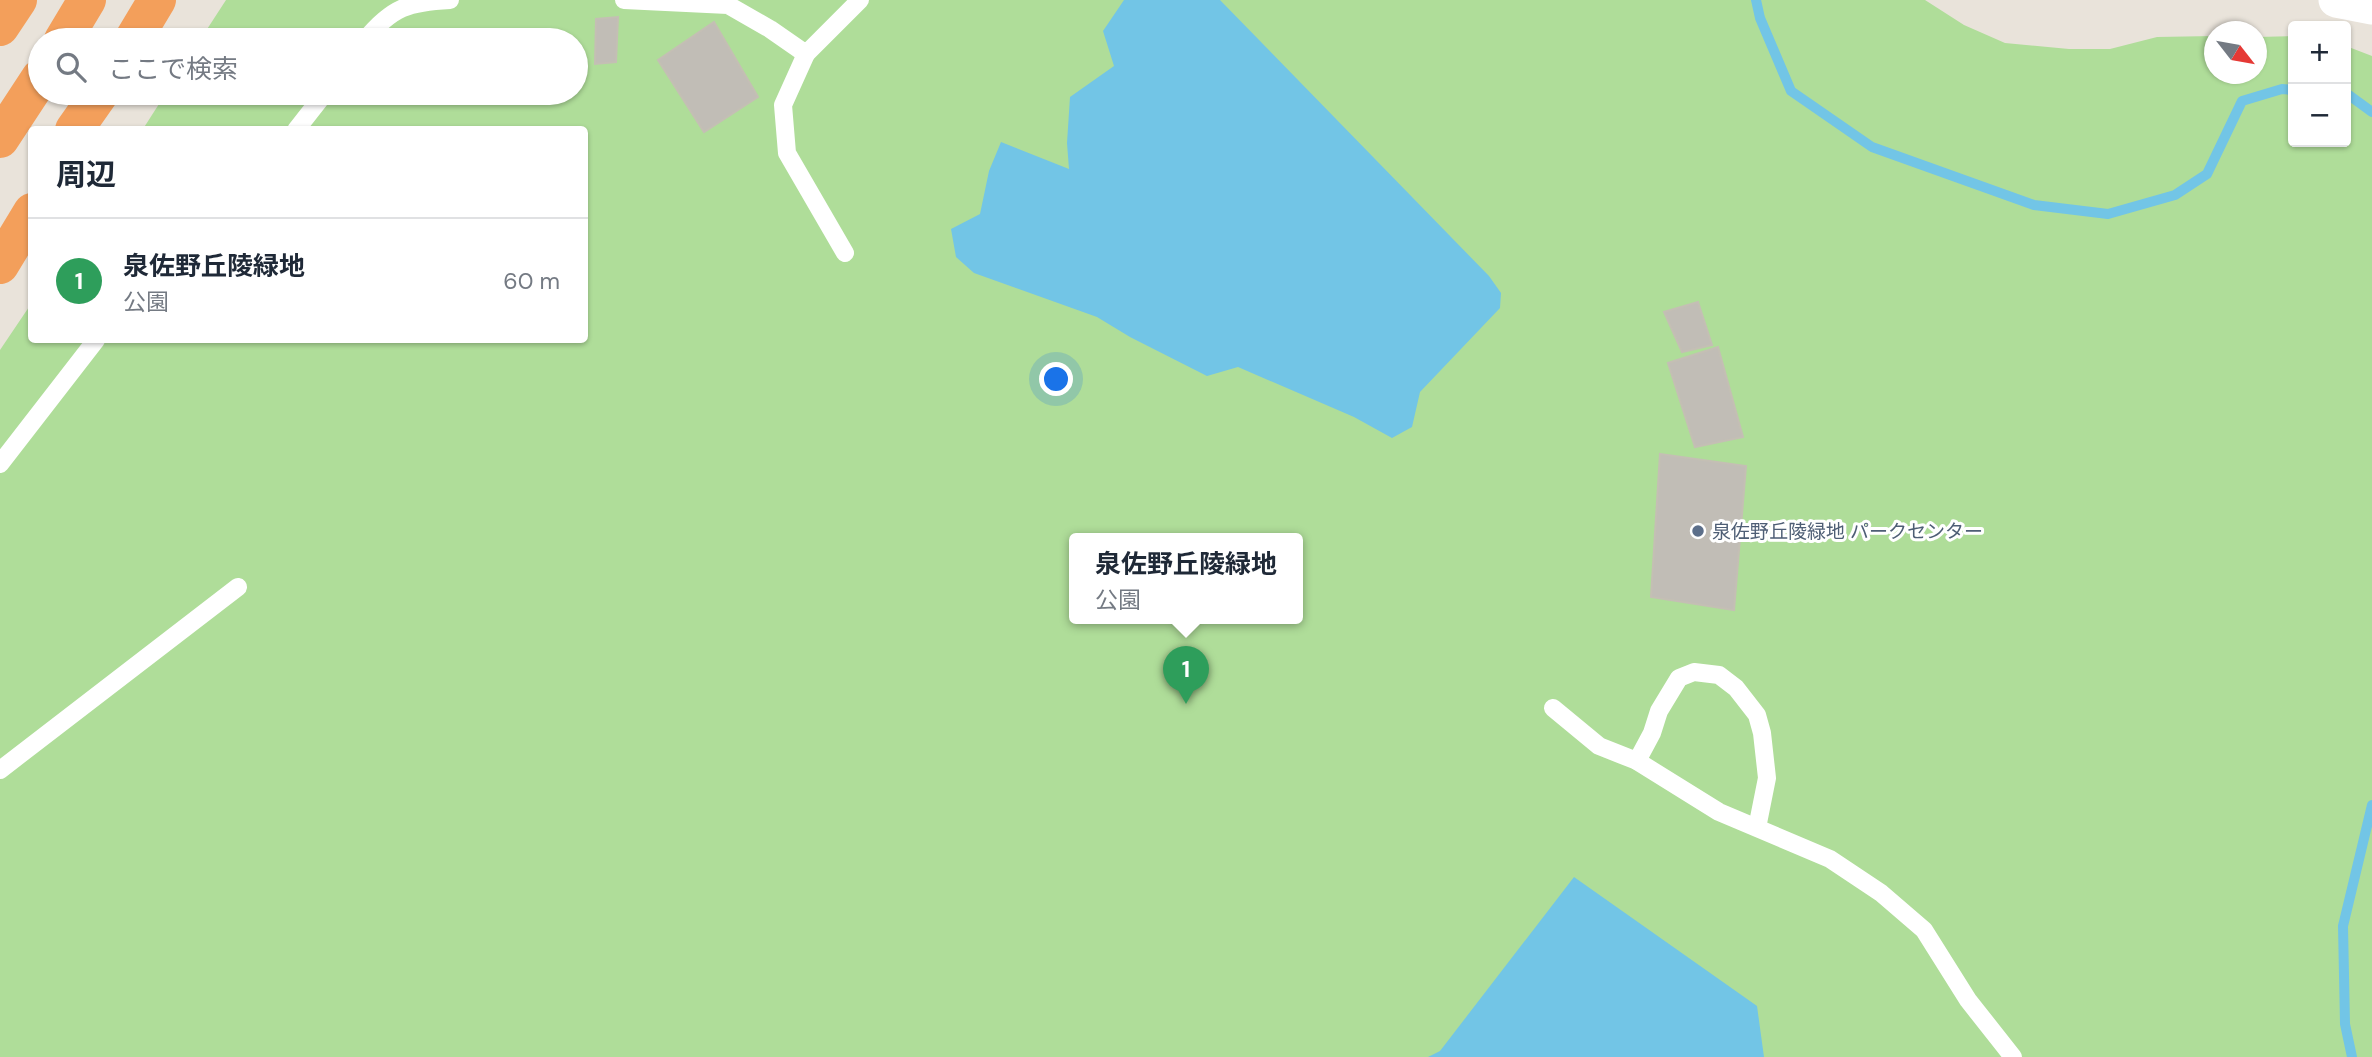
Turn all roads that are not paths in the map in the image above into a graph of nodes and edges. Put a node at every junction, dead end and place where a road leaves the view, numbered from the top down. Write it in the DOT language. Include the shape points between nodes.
graph roads {
  1 [pos="18,0"];
  2 [pos="87,0"];
  3 [pos="157,0"];
  4 [pos="450,0"];
  5 [pos="624,0"];
  6 [pos="860,0"];
  7 [pos="2336,0"];
  8 [pos="2372,7"];
  9 [pos="0,27"];
  10 [pos="70,28"];
  11 [pos="140,28"];
  12 [pos="377,28"];
  13 [pos="806,54"];
  14 [pos="28,96"];
  15 [pos="92,105"];
  16 [pos="94,105"];
  17 [pos="316,105"];
  18 [pos="77,126"];
  19 [pos="82,126"];
  20 [pos="299,126"];
  21 [pos="0,139"];
  22 [pos="28,192"];
  23 [pos="28,219"];
  24 [pos="0,231"];
  25 [pos="845,253"];
  26 [pos="0,265"];
  27 [pos="94,343"];
  28 [pos="0,464"];
  29 [pos="238,587"];
  30 [pos="1553,708"];
  31 [pos="1637,761"];
  32 [pos="0,770"];
  33 [pos="1757,828"];
  34 [pos="2012,1057"];
  1 -- 9 [label="highway"];
  2 -- 10 [label="highway"];
  3 -- 11 [label="highway"];
  4 -- 12 [label="lane" via="417,1 391,14"];
  5 -- 13 [label="lane" via="728,5"];
  6 -- 13 [label="lane"];
  7 -- 8 [label="street"];
  13 -- 25 [label="lane" via="783,105 787,153"];
  14 -- 21 [label="highway"];
  15 -- 18 [label="highway"];
  16 -- 19 [label="highway"];
  17 -- 20 [label="lane"];
  22 -- 24 [label="highway"];
  23 -- 26 [label="highway"];
  27 -- 28 [label="lane"];
  29 -- 32 [label="lane"];
  30 -- 31 [label="lane" via="1599,746"];
  31 -- 33 [label="lane" via="1719,812"];
  31 -- 33 [label="lane" via="1658,711 1679,678 1694,672 1719,675 1757,715 1762,733 1767,778"];
  33 -- 34 [label="lane" via="1830,859 1881,893 1924,930 1968,1000"];
}
